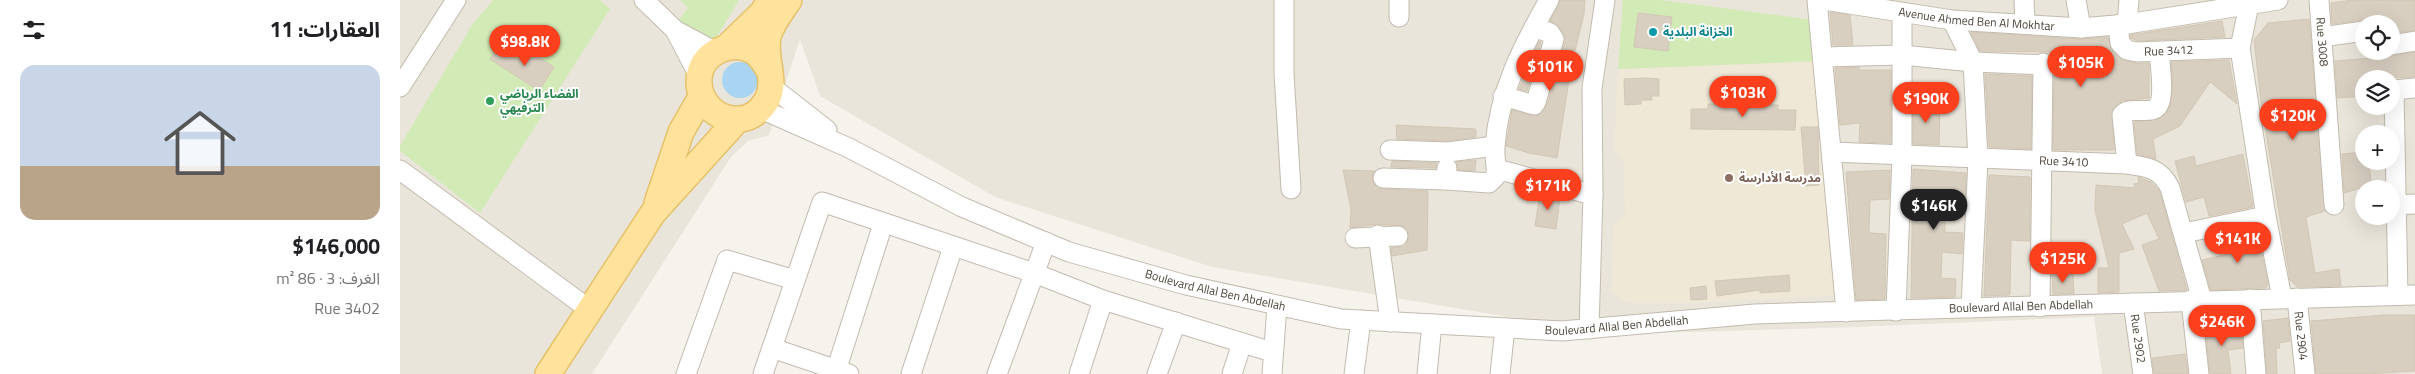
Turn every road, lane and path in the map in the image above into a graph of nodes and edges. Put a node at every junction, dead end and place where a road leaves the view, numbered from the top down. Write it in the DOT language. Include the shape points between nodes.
graph roads {
  1 [pos="456,0"];
  2 [pos="644,0"];
  3 [pos="770,0"];
  4 [pos="789,0"];
  5 [pos="1284,0"];
  6 [pos="1549,0"];
  7 [pos="1605,0"];
  8 [pos="1817,0"];
  9 [pos="1824,0"];
  10 [pos="2024,0"];
  11 [pos="2076,0"];
  12 [pos="2129,0"];
  13 [pos="2278,0"];
  14 [pos="2319,0"];
  15 [pos="2250,2"];
  16 [pos="1902,13"];
  17 [pos="1952,20"];
  18 [pos="2025,24"];
  19 [pos="2122,25"];
  20 [pos="1534,27"];
  21 [pos="2081,28"];
  22 [pos="674,30"];
  23 [pos="2355,32"];
  24 [pos="2322,37"];
  25 [pos="2415,41"];
  26 [pos="2400,43"];
  27 [pos="2240,48"];
  28 [pos="722,50"];
  29 [pos="2159,52"];
  30 [pos="1902,55"];
  31 [pos="1823,57"];
  32 [pos="1973,62"];
  33 [pos="2044,63"];
  34 [pos="2099,67"];
  35 [pos="771,79"];
  36 [pos="700,86"];
  37 [pos="400,87"];
  38 [pos="2415,88"];
  39 [pos="1503,96"];
  40 [pos="748,115"];
  41 [pos="1495,146"];
  42 [pos="849,148"];
  43 [pos="1390,150"];
  44 [pos="1448,152"];
  45 [pos="1832,152"];
  46 [pos="1902,156"];
  47 [pos="1978,159"];
  48 [pos="2043,162"];
  49 [pos="2127,164"];
  50 [pos="400,170"];
  51 [pos="1497,172"];
  52 [pos="1383,178"];
  53 [pos="1446,180"];
  54 [pos="2396,180"];
  55 [pos="1291,189"];
  56 [pos="1593,195"];
  57 [pos="2415,204"];
  58 [pos="2334,205"];
  59 [pos="2400,205"];
  60 [pos="653,214"];
  61 [pos="2266,216"];
  62 [pos="884,224"];
  63 [pos="2398,225"];
  64 [pos="2184,233"];
  65 [pos="1378,236"];
  66 [pos="1398,236"];
  67 [pos="1355,238"];
  68 [pos="1046,242"];
  69 [pos="953,247"];
  70 [pos="1034,273"];
  71 [pos="795,280"];
  72 [pos="2407,295"];
  73 [pos="2250,298"];
  74 [pos="2289,298"];
  75 [pos="1103,300"];
  76 [pos="2197,300"];
  77 [pos="2133,303"];
  78 [pos="1277,306"];
  79 [pos="2040,307"];
  80 [pos="1971,308"];
  81 [pos="590,310"];
  82 [pos="1896,310"];
  83 [pos="1846,312"];
  84 [pos="1361,320"];
  85 [pos="1176,322"];
  86 [pos="1390,322"];
  87 [pos="1432,324"];
  88 [pos="1505,328"];
  89 [pos="1589,329"];
  90 [pos="1242,342"];
  91 [pos="772,348"];
  92 [pos="1272,352"];
  93 [pos="841,373"];
  94 [pos="548,374"];
  95 [pos="686,374"];
  96 [pos="763,374"];
  97 [pos="911,374"];
  98 [pos="997,374"];
  99 [pos="1079,374"];
  100 [pos="1157,374"];
  101 [pos="1232,374"];
  102 [pos="1272,374"];
  103 [pos="1354,374"];
  104 [pos="1427,374"];
  105 [pos="1500,374"];
  106 [pos="2143,374"];
  107 [pos="2199,374"];
  108 [pos="2256,374"];
  109 [pos="2305,374"];
  1 -- 37 [label="street"];
  2 -- 22 [label="street"];
  3 -- 28 [label="main road" via="758,17"];
  4 -- 35 [label="main road" via="768,36"];
  5 -- 55 [label="street" via="1284,73"];
  6 -- 20 [label="street"];
  7 -- 56 [label="street" via="1592,88"];
  8 -- 31 [label="street"];
  9 -- 16 [label="street, Avenue Ahmed Ben Al Mokhtar"];
  10 -- 18 [label="street"];
  11 -- 21 [label="street"];
  12 -- 19 [label="street"];
  13 -- 15 [label="street, Avenue Ahmed Ben Al Mokhtar"];
  14 -- 24 [label="street, Rue 3008"];
  15 -- 19 [label="street, Avenue Ahmed Ben Al Mokhtar"];
  15 -- 27 [label="street"];
  16 -- 17 [label="street, Avenue Ahmed Ben Al Mokhtar"];
  16 -- 30 [label="street"];
  17 -- 18 [label="street, Avenue Ahmed Ben Al Mokhtar"];
  17 -- 32 [label="street"];
  18 -- 21 [label="street, Avenue Ahmed Ben Al Mokhtar"];
  19 -- 21 [label="street, Avenue Ahmed Ben Al Mokhtar"];
  19 -- 29 [label="street, Rue 3412" via="2120,44 2123,47 2137,52"];
  20 -- 39 [label="street"];
  20 -- 39 [label="street" via="1550,33 1554,39 1536,102 1534,105"];
  22 -- 28 [label="street"];
  22 -- 36 [label="street"];
  23 -- 24 [label="street"];
  24 -- 58 [label="street, Rue 3008"];
  25 -- 26 [label="street"];
  27 -- 29 [label="street, Rue 3412"];
  27 -- 61 [label="street, Rue 2904"];
  28 -- 35 [label="main road" via="741,47 753,52 763,60"];
  28 -- 36 [label="main road" via="706,60"];
  29 -- 49 [label="street" via="2162,92 2159,105 2154,109 2126,112 2122,116"];
  30 -- 31 [label="street"];
  30 -- 32 [label="street"];
  30 -- 46 [label="street"];
  31 -- 45 [label="street"];
  32 -- 33 [label="street"];
  32 -- 47 [label="street"];
  33 -- 34 [label="street"];
  33 -- 48 [label="street"];
  35 -- 40 [label="main road" via="767,100"];
  35 -- 42 [label="street, Boulevard Allal Ben Abdellah"];
  36 -- 40 [label="main road" via="707,107 716,114 727,118"];
  36 -- 60 [label="main road"];
  38 -- 54 [label="street" via="2394,90"];
  39 -- 41 [label="street"];
  40 -- 42 [label="street, Boulevard Allal Ben Abdellah" via="762,108"];
  40 -- 60 [label="main road"];
  41 -- 44 [label="street"];
  41 -- 51 [label="street"];
  42 -- 68 [label="street, Boulevard Allal Ben Abdellah" via="962,207"];
  43 -- 44 [label="street"];
  44 -- 53 [label="street"];
  45 -- 46 [label="street, Rue 3410"];
  45 -- 83 [label="street"];
  46 -- 47 [label="street, Rue 3410"];
  46 -- 82 [label="street"];
  47 -- 48 [label="street, Rue 3410"];
  47 -- 80 [label="street"];
  48 -- 49 [label="street, Rue 3410"];
  48 -- 79 [label="street"];
  49 -- 64 [label="street, Rue 3410" via="2154,168 2167,181"];
  50 -- 81 [label="street"];
  51 -- 53 [label="street" via="1488,183"];
  51 -- 56 [label="street"];
  52 -- 53 [label="street"];
  56 -- 89 [label="street"];
  57 -- 59 [label="street"];
  60 -- 81 [label="main road"];
  61 -- 64 [label="street"];
  61 -- 74 [label="street, Rue 2904"];
  62 -- 69 [label="street"];
  62 -- 71 [label="street" via="822,202"];
  62 -- 93 [label="street"];
  63 -- 72 [label="street"];
  64 -- 76 [label="street, Rue 3410"];
  65 -- 66 [label="street"];
  65 -- 67 [label="street"];
  65 -- 86 [label="street"];
  68 -- 70 [label="street"];
  68 -- 78 [label="street, Boulevard Allal Ben Abdellah" via="1120,267"];
  69 -- 70 [label="street"];
  69 -- 97 [label="street"];
  70 -- 75 [label="street"];
  70 -- 98 [label="street"];
  71 -- 91 [label="street"];
  71 -- 95 [label="street" via="727,260"];
  72 -- 74 [label="street, Boulevard Allal Ben Abdellah"];
  73 -- 74 [label="street, Boulevard Allal Ben Abdellah"];
  73 -- 76 [label="street, Boulevard Allal Ben Abdellah"];
  73 -- 108 [label="street"];
  74 -- 109 [label="street, Rue 2904"];
  75 -- 85 [label="street"];
  75 -- 99 [label="street"];
  76 -- 77 [label="street, Boulevard Allal Ben Abdellah"];
  76 -- 107 [label="street, Rue 3410"];
  77 -- 79 [label="street, Boulevard Allal Ben Abdellah"];
  77 -- 106 [label="street, Rue 2902"];
  78 -- 84 [label="street, Boulevard Allal Ben Abdellah"];
  78 -- 92 [label="street"];
  79 -- 80 [label="street, Boulevard Allal Ben Abdellah"];
  80 -- 82 [label="street, Boulevard Allal Ben Abdellah"];
  81 -- 94 [label="main road"];
  82 -- 83 [label="street, Boulevard Allal Ben Abdellah"];
  83 -- 89 [label="street, Boulevard Allal Ben Abdellah" via="1755,314"];
  84 -- 86 [label="street, Boulevard Allal Ben Abdellah"];
  84 -- 103 [label="street"];
  85 -- 90 [label="street"];
  85 -- 100 [label="street"];
  86 -- 87 [label="street, Boulevard Allal Ben Abdellah"];
  87 -- 88 [label="street, Boulevard Allal Ben Abdellah"];
  87 -- 104 [label="street"];
  88 -- 89 [label="street, Boulevard Allal Ben Abdellah"];
  88 -- 105 [label="street"];
  90 -- 92 [label="street"];
  90 -- 101 [label="street"];
  91 -- 93 [label="street"];
  91 -- 96 [label="street"];
  92 -- 102 [label="street"];
}
